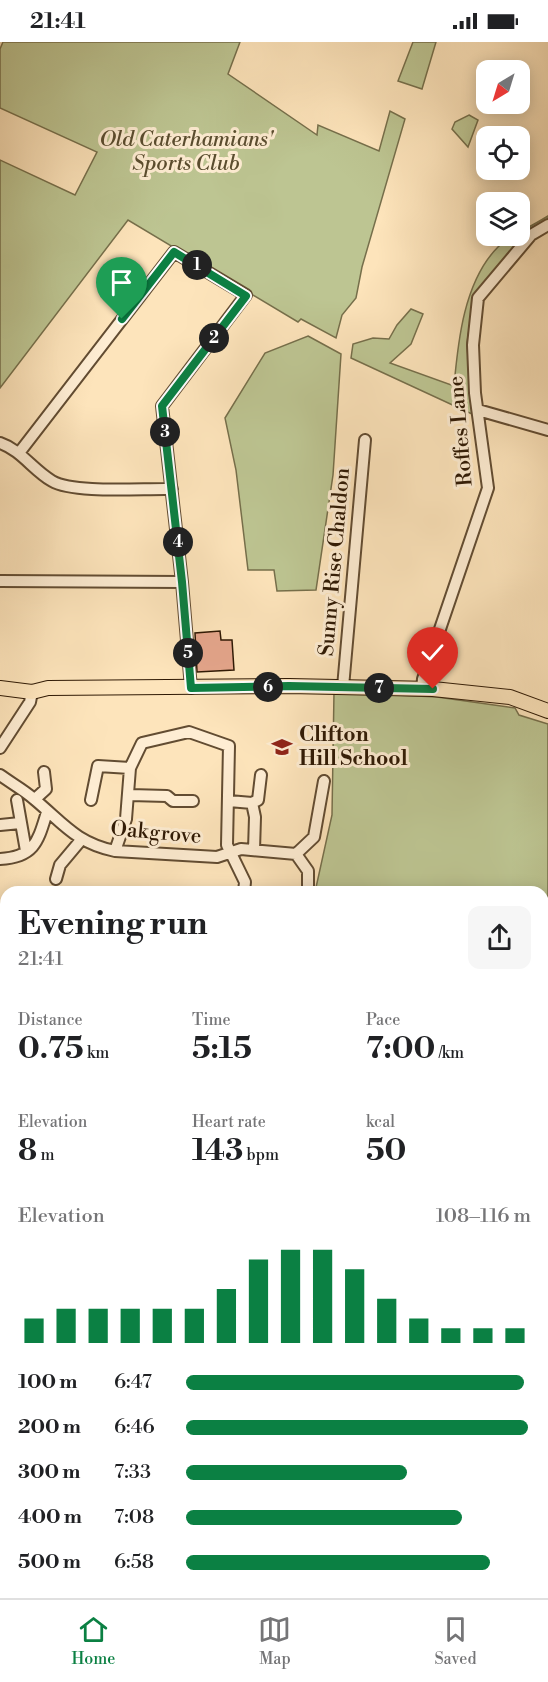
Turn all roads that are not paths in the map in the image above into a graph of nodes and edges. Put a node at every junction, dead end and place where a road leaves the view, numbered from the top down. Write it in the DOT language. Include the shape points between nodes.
graph roads {
  1 [pos="548,226"];
  2 [pos="478,410"];
  3 [pos="548,430"];
  4 [pos="365,440"];
  5 [pos="0,443"];
  6 [pos="19,453"];
  7 [pos="172,489"];
  8 [pos="0,581"];
  9 [pos="182,582"];
  10 [pos="343,687"];
  11 [pos="0,688"];
  12 [pos="191,688"];
  13 [pos="422,688"];
  14 [pos="32,692"];
  15 [pos="548,711"];
  16 [pos="0,748"];
  17 [pos="130,768"];
  18 [pos="44,772"];
  19 [pos="0,775"];
  20 [pos="261,775"];
  21 [pos="324,781"];
  22 [pos="130,795"];
  23 [pos="34,799"];
  24 [pos="17,800"];
  25 [pos="91,800"];
  26 [pos="193,801"];
  27 [pos="229,801"];
  28 [pos="252,803"];
  29 [pos="47,812"];
  30 [pos="20,823"];
  31 [pos="0,825"];
  32 [pos="81,840"];
  33 [pos="254,850"];
  34 [pos="26,851"];
  35 [pos="115,851"];
  36 [pos="230,852"];
  37 [pos="296,854"];
  38 [pos="0,859"];
  39 [pos="57,879"];
  40 [pos="245,886"];
  41 [pos="308,886"];
  1 -- 2 [label="street, Roffes Lane" via="531,235 478,298 473,345"];
  2 -- 3 [label="street"];
  2 -- 13 [label="street, Roffes Lane" via="488,488"];
  4 -- 10 [label="street, Sunny Rise Chaldon"];
  5 -- 6 [label="street"];
  6 -- 7 [label="street" via="43,475 63,486"];
  6 -- 7 [label="street" via="174,252 246,296 162,406"];
  7 -- 9 [label="street"];
  8 -- 9 [label="street"];
  9 -- 12 [label="street"];
  10 -- 12 [label="main road"];
  10 -- 13 [label="main road"];
  11 -- 14 [label="main road"];
  12 -- 14 [label="main road" via="48,688"];
  13 -- 15 [label="main road" via="510,698"];
  14 -- 16 [label="street" via="30,702"];
  17 -- 22 [label="street"];
  17 -- 25 [label="street" via="98,766"];
  17 -- 27 [label="street" via="142,743 189,732 229,746"];
  18 -- 23 [label="street" via="46,789"];
  19 -- 23 [label="street, Oakgrove"];
  20 -- 28 [label="street" via="260,795"];
  21 -- 37 [label="street" via="314,837"];
  22 -- 26 [label="street"];
  22 -- 35 [label="street"];
  23 -- 29 [label="street, Oakgrove"];
  24 -- 30 [label="street"];
  27 -- 28 [label="street"];
  27 -- 36 [label="street"];
  28 -- 33 [label="street"];
  29 -- 32 [label="street, Oakgrove"];
  29 -- 34 [label="street" via="38,843"];
  30 -- 31 [label="street"];
  30 -- 34 [label="street"];
  32 -- 35 [label="street, Oakgrove"];
  32 -- 39 [label="street" via="60,866"];
  33 -- 36 [label="street, Oakgrove"];
  33 -- 37 [label="street, Oakgrove"];
  34 -- 38 [label="street" via="17,858"];
  35 -- 36 [label="street, Oakgrove" via="217,857"];
  36 -- 40 [label="street"];
  37 -- 41 [label="street" via="308,871"];
}
